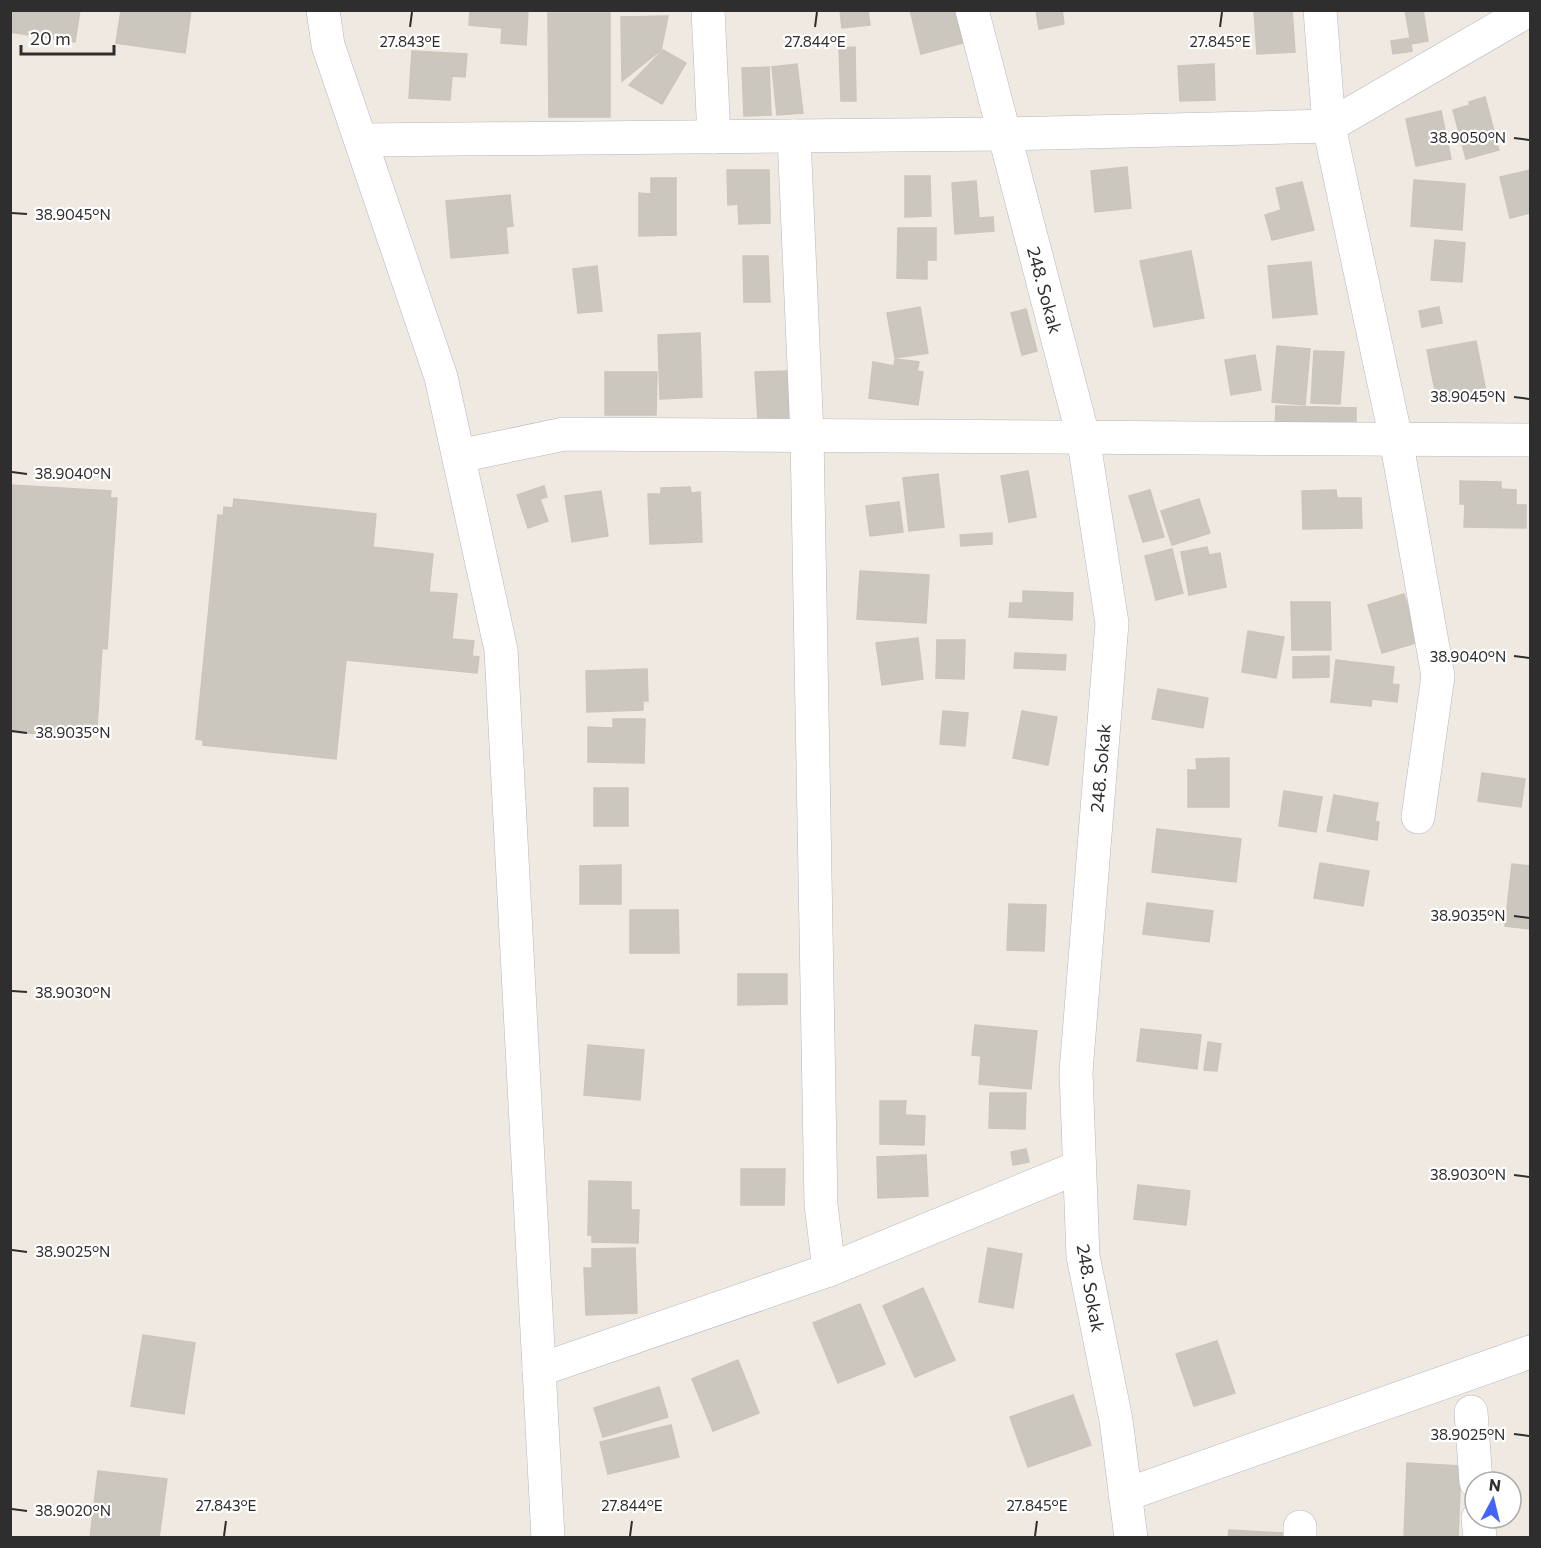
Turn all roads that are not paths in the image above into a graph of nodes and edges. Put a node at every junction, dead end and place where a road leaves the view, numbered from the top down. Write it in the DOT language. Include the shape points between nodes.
graph roads {
  1 [pos="323,10"];
  2 [pos="708,10"];
  3 [pos="972,10"];
  4 [pos="1320,10"];
  5 [pos="1529,10"];
  6 [pos="1329,126"];
  7 [pos="1005,134"];
  8 [pos="714,136"];
  9 [pos="794,136"];
  10 [pos="361,140"];
  11 [pos="807,435"];
  12 [pos="1083,436"];
  13 [pos="1396,439"];
  14 [pos="1530,440"];
  15 [pos="459,456"];
  16 [pos="1418,817"];
  17 [pos="1079,1167"];
  18 [pos="829,1270"];
  19 [pos="1530,1352"];
  20 [pos="539,1370"];
  21 [pos="1471,1412"];
  22 [pos="1475,1470"];
  23 [pos="1125,1495"];
  24 [pos="548,1538"];
  25 [pos="1131,1538"];
  1 -- 10 [label="street" via="328,45"];
  2 -- 8 [label="street"];
  3 -- 7 [label="street, 248. Sokak"];
  4 -- 6 [label="street"];
  5 -- 6 [label="street"];
  6 -- 7 [label="street"];
  6 -- 13 [label="street"];
  7 -- 9 [label="street"];
  7 -- 12 [label="street, 248. Sokak"];
  8 -- 9 [label="street"];
  8 -- 10 [label="street"];
  9 -- 11 [label="street"];
  10 -- 15 [label="street" via="441,377"];
  11 -- 12 [label="street"];
  11 -- 15 [label="street" via="564,434"];
  11 -- 18 [label="street" via="822,1205"];
  12 -- 13 [label="street"];
  12 -- 17 [label="street, 248. Sokak" via="1112,622 1076,1072"];
  13 -- 14 [label="street"];
  13 -- 16 [label="street" via="1438,676"];
  15 -- 20 [label="street" via="501,650"];
  17 -- 18 [label="street"];
  17 -- 23 [label="street, 248. Sokak" via="1083,1256 1116,1420"];
  18 -- 20 [label="street"];
  19 -- 23 [label="street"];
  20 -- 24 [label="street"];
  21 -- 22 [label="street"];
  23 -- 25 [label="street, 248. Sokak"];
}
